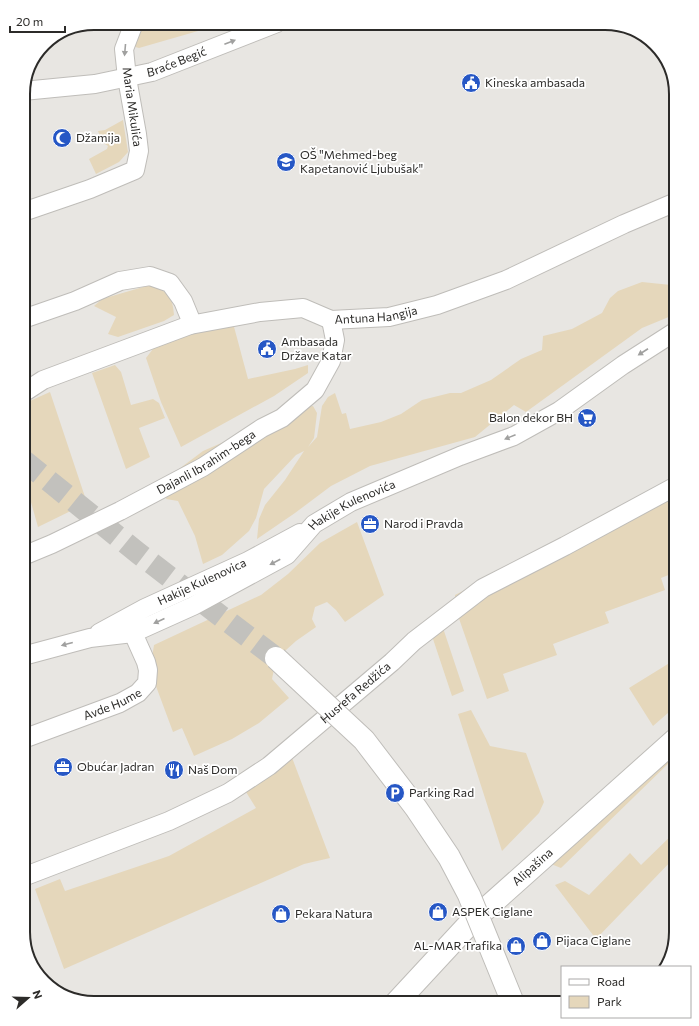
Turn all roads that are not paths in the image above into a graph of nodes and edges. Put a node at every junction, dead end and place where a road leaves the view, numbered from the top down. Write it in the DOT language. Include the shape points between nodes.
graph roads {
  1 [pos="131,30"];
  2 [pos="259,30"];
  3 [pos="127,78"];
  4 [pos="30,90"];
  5 [pos="669,205"];
  6 [pos="30,210"];
  7 [pos="30,316"];
  8 [pos="331,320"];
  9 [pos="190,325"];
  10 [pos="669,335"];
  11 [pos="30,388"];
  12 [pos="669,490"];
  13 [pos="314,524"];
  14 [pos="30,553"];
  15 [pos="133,633"];
  16 [pos="90,638"];
  17 [pos="30,654"];
  18 [pos="276,658"];
  19 [pos="30,736"];
  20 [pos="669,745"];
  21 [pos="30,874"];
  22 [pos="402,996"];
  23 [pos="510,996"];
  1 -- 3 [label="street, Maria Mikulića, one-way" via="124,49"];
  3 -- 2 [label="street, Braće Begić, one-way" via="152,72"];
  3 -- 4 [label="street, Braće Begić"];
  3 -- 6 [label="street, Maria Mikulića" via="139,151 135,170"];
  5 -- 8 [label="street, Antuna Hangija" via="506,280 437,305 389,317"];
  7 -- 9 [label="street" via="120,281 150,276 170,283 183,301"];
  8 -- 9 [label="street, Antuna Hangija" via="303,308 260,312"];
  8 -- 14 [label="street, Dajanli Ibrahim-bega" via="334,340 331,361 315,390 282,418 262,428 203,467 120,512"];
  9 -- 11 [label="street, Antuna Hangija" via="43,380"];
  10 -- 13 [label="street, Hakije Kulenovića, one-way" via="558,411 514,436 351,502"];
  12 -- 21 [label="street, Husrefa Redžića" via="483,588 414,641 269,766 228,793 134,836"];
  13 -- 15 [label="street, Hakije Kulenovića, one-way" via="287,555 193,606"];
  13 -- 16 [label="street, Hakije Kulenovica" via="248,561 145,608"];
  15 -- 16 [label="street, Hakije Kulenovića"];
  15 -- 19 [label="street, Avde Hume" via="148,670 147,683 138,693 120,704"];
  16 -- 17 [label="street, Hakije Kulenovića, one-way"];
  18 -- 23 [label="main road, bridge" via="364,740 416,808 449,858 468,895"];
  20 -- 22 [label="main road, Alipašina" via="471,922"];
}
